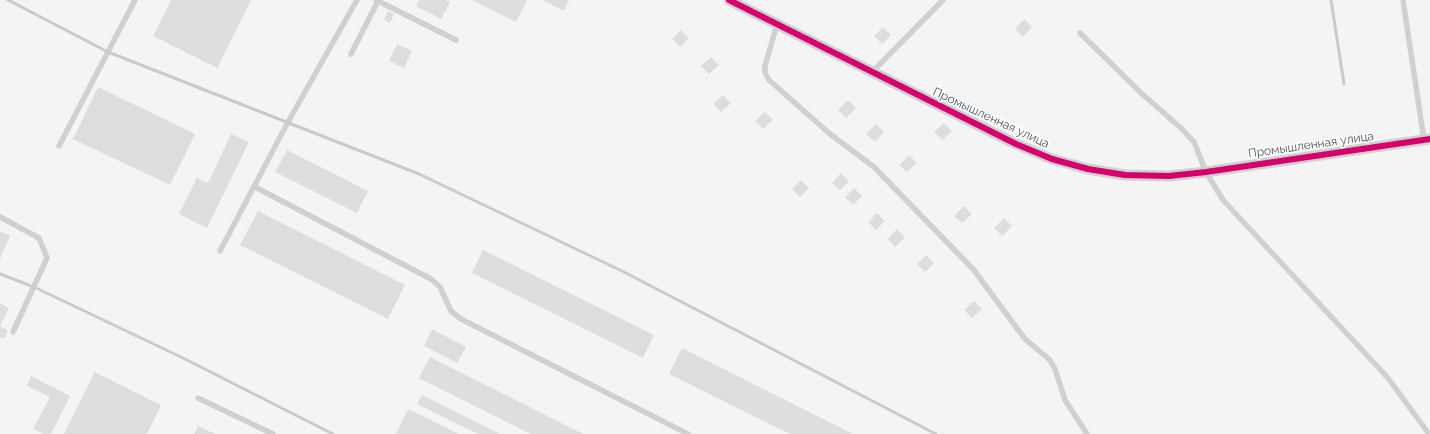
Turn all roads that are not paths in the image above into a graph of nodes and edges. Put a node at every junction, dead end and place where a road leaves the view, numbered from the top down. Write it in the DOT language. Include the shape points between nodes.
graph roads {
  1 [pos="135,0"];
  2 [pos="357,0"];
  3 [pos="729,0"];
  4 [pos="942,0"];
  5 [pos="1403,0"];
  6 [pos="377,1"];
  7 [pos="777,24"];
  8 [pos="1080,34"];
  9 [pos="456,40"];
  10 [pos="351,54"];
  11 [pos="872,73"];
  12 [pos="1427,139"];
  13 [pos="59,146"];
  14 [pos="1206,172"];
  15 [pos="255,187"];
  16 [pos="0,217"];
  17 [pos="220,251"];
  18 [pos="13,332"];
  19 [pos="198,398"];
  20 [pos="273,434"];
  21 [pos="688,434"];
  22 [pos="1087,434"];
  23 [pos="1429,434"];
  1 -- 13 [label="lane"];
  2 -- 15 [label="lane" via="288,122"];
  3 -- 7 [label="street, Промышленная улица"];
  4 -- 11 [label="lane"];
  5 -- 12 [label="lane"];
  6 -- 9 [label="lane"];
  6 -- 10 [label="lane"];
  7 -- 11 [label="street, Промышленная улица"];
  7 -- 22 [label="lane" via="765,66 765,74 769,80 830,134 874,167 973,269 1025,339 1050,360 1065,400"];
  8 -- 14 [label="lane" via="1194,142"];
  11 -- 14 [label="street, Промышленная улица" via="1052,159 1088,169 1125,175 1169,176"];
  12 -- 14 [label="street, Промышленная улица"];
  14 -- 23 [label="lane" via="1223,200 1388,378"];
  15 -- 17 [label="lane"];
  15 -- 21 [label="lane" via="431,279 440,287 451,311 461,320"];
  16 -- 18 [label="lane" via="38,238 47,258"];
  19 -- 20 [label="lane"];
}
